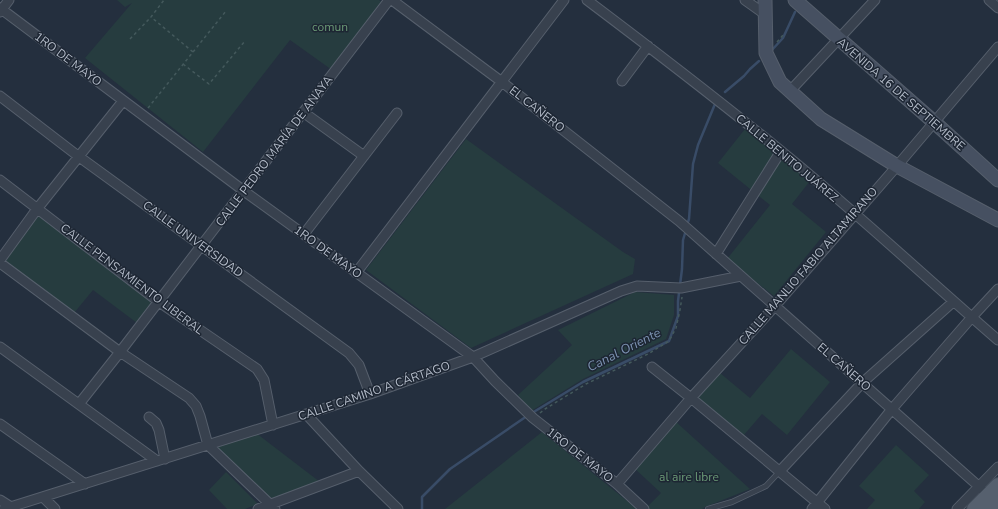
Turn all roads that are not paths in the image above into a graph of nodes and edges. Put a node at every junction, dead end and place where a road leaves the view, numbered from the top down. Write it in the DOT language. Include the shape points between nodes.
graph roads {
  1 [pos="10,0"];
  2 [pos="389,0"];
  3 [pos="392,0"];
  4 [pos="564,0"];
  5 [pos="587,0"];
  6 [pos="745,0"];
  7 [pos="765,0"];
  8 [pos="875,0"];
  9 [pos="989,0"];
  10 [pos="800,4"];
  11 [pos="998,8"];
  12 [pos="1,10"];
  13 [pos="766,15"];
  14 [pos="838,39"];
  15 [pos="648,46"];
  16 [pos="998,47"];
  17 [pos="622,81"];
  18 [pos="502,82"];
  19 [pos="790,91"];
  20 [pos="0,96"];
  21 [pos="123,101"];
  22 [pos="303,112"];
  23 [pos="397,113"];
  24 [pos="934,122"];
  25 [pos="781,151"];
  26 [pos="78,156"];
  27 [pos="364,156"];
  28 [pos="897,166"];
  29 [pos="0,180"];
  30 [pos="998,180"];
  31 [pos="244,191"];
  32 [pos="38,209"];
  33 [pos="855,214"];
  34 [pos="998,220"];
  35 [pos="304,234"];
  36 [pos="201,246"];
  37 [pos="716,254"];
  38 [pos="0,261"];
  39 [pos="356,272"];
  40 [pos="741,276"];
  41 [pos="998,289"];
  42 [pos="159,302"];
  43 [pos="954,302"];
  44 [pos="775,306"];
  45 [pos="972,317"];
  46 [pos="998,340"];
  47 [pos="0,347"];
  48 [pos="120,352"];
  49 [pos="473,357"];
  50 [pos="652,367"];
  51 [pos="862,383"];
  52 [pos="370,394"];
  53 [pos="691,398"];
  54 [pos="79,404"];
  55 [pos="892,409"];
  56 [pos="306,414"];
  57 [pos="149,417"];
  58 [pos="0,424"];
  59 [pos="273,425"];
  60 [pos="208,445"];
  61 [pos="161,460"];
  62 [pos="998,467"];
  63 [pos="359,471"];
  64 [pos="780,471"];
  65 [pos="85,484"];
  66 [pos="617,484"];
  67 [pos="43,497"];
  68 [pos="993,497"];
  69 [pos="0,500"];
  70 [pos="273,506"];
  71 [pos="818,507"];
  72 [pos="7,508"];
  73 [pos="55,509"];
  74 [pos="258,509"];
  75 [pos="398,509"];
  76 [pos="644,509"];
  77 [pos="708,509"];
  78 [pos="957,509"];
  79 [pos="974,509"];
  1 -- 12 [label="street"];
  2 -- 22 [label="street, CALLE PEDRO MARÍA DE ANAYA"];
  3 -- 18 [label="street, EL CAÑERO"];
  4 -- 18 [label="street"];
  5 -- 15 [label="street, CALLE BENITO JUÁREZ"];
  6 -- 13 [label="street"];
  7 -- 13 [label="main road"];
  8 -- 14 [label="street"];
  9 -- 11 [label="street"];
  10 -- 14 [label="main road, AVENIDA 16 DE SEPTIEMBRE"];
  12 -- 21 [label="street, 1RO DE MAYO"];
  13 -- 19 [label="main road" via="766,53 780,82"];
  14 -- 19 [label="street"];
  14 -- 24 [label="main road, AVENIDA 16 DE SEPTIEMBRE"];
  15 -- 17 [label="street"];
  15 -- 25 [label="street, CALLE BENITO JUÁREZ"];
  16 -- 24 [label="street, CALLE MANLIO FABIO ALTAMIRANO"];
  18 -- 37 [label="street, EL CAÑERO" via="679,221"];
  18 -- 39 [label="street"];
  19 -- 28 [label="main road" via="821,119"];
  20 -- 26 [label="street, CALLE UNIVERSIDAD"];
  21 -- 26 [label="street"];
  21 -- 31 [label="street, 1RO DE MAYO"];
  22 -- 27 [label="street"];
  22 -- 31 [label="street, CALLE PEDRO MARÍA DE ANAYA"];
  23 -- 27 [label="street"];
  24 -- 28 [label="street, CALLE MANLIO FABIO ALTAMIRANO"];
  24 -- 30 [label="main road, AVENIDA 16 DE SEPTIEMBRE"];
  25 -- 33 [label="street, CALLE BENITO JUÁREZ"];
  25 -- 37 [label="street"];
  26 -- 32 [label="street"];
  26 -- 36 [label="street, CALLE UNIVERSIDAD"];
  27 -- 35 [label="street"];
  28 -- 33 [label="street, CALLE MANLIO FABIO ALTAMIRANO"];
  28 -- 34 [label="main road"];
  29 -- 32 [label="street, CALLE PENSAMIENTO LIBERAL"];
  31 -- 35 [label="street, 1RO DE MAYO"];
  31 -- 36 [label="street, CALLE PEDRO MARÍA DE ANAYA"];
  32 -- 38 [label="street"];
  32 -- 42 [label="street, CALLE PENSAMIENTO LIBERAL"];
  33 -- 43 [label="street, CALLE BENITO JUÁREZ"];
  33 -- 44 [label="street, CALLE MANLIO FABIO ALTAMIRANO"];
  35 -- 39 [label="street, 1RO DE MAYO"];
  36 -- 42 [label="street, CALLE PEDRO MARÍA DE ANAYA"];
  36 -- 52 [label="street, CALLE UNIVERSIDAD" via="349,353 359,365"];
  37 -- 40 [label="street, EL CAÑERO"];
  38 -- 48 [label="street"];
  39 -- 49 [label="street, 1RO DE MAYO"];
  40 -- 44 [label="street, EL CAÑERO"];
  40 -- 49 [label="street, CALLE CAMINO A CÁRTAGO" via="682,288 637,286"];
  41 -- 45 [label="street"];
  42 -- 48 [label="street, CALLE PEDRO MARÍA DE ANAYA"];
  42 -- 59 [label="street, CALLE PENSAMIENTO LIBERAL" via="257,369 264,380"];
  43 -- 45 [label="street, CALLE BENITO JUÁREZ"];
  43 -- 51 [label="street"];
  44 -- 51 [label="street, EL CAÑERO"];
  44 -- 53 [label="street, CALLE MANLIO FABIO ALTAMIRANO"];
  45 -- 46 [label="street, CALLE BENITO JUÁREZ"];
  45 -- 55 [label="street"];
  47 -- 54 [label="street"];
  48 -- 54 [label="street, CALLE PEDRO MARÍA DE ANAYA"];
  48 -- 60 [label="street" via="189,398 196,406"];
  49 -- 52 [label="street, CALLE CAMINO A CÁRTAGO"];
  49 -- 66 [label="street, 1RO DE MAYO" via="533,418"];
  50 -- 53 [label="street"];
  51 -- 55 [label="street, EL CAÑERO"];
  51 -- 64 [label="street"];
  52 -- 56 [label="street, CALLE CAMINO A CÁRTAGO"];
  53 -- 64 [label="street"];
  53 -- 66 [label="street, CALLE MANLIO FABIO ALTAMIRANO"];
  54 -- 61 [label="street"];
  55 -- 68 [label="street, EL CAÑERO"];
  55 -- 71 [label="street"];
  56 -- 59 [label="street, CALLE CAMINO A CÁRTAGO"];
  56 -- 63 [label="street"];
  57 -- 61 [label="street" via="159,430"];
  58 -- 65 [label="street"];
  59 -- 60 [label="street, CALLE CAMINO A CÁRTAGO"];
  60 -- 61 [label="street, CALLE CAMINO A CÁRTAGO"];
  60 -- 70 [label="street"];
  61 -- 65 [label="street, CALLE CAMINO A CÁRTAGO"];
  62 -- 68 [label="street"];
  63 -- 70 [label="street"];
  63 -- 75 [label="street"];
  64 -- 71 [label="street"];
  64 -- 77 [label="lane" via="766,486 732,502"];
  65 -- 67 [label="street, CALLE CAMINO A CÁRTAGO"];
  66 -- 76 [label="street, 1RO DE MAYO"];
  67 -- 72 [label="street, CALLE CAMINO A CÁRTAGO"];
  67 -- 73 [label="street"];
  68 -- 78 [label="street"];
  68 -- 79 [label="main road"];
  69 -- 72 [label="street"];
  70 -- 74 [label="street"];
}
